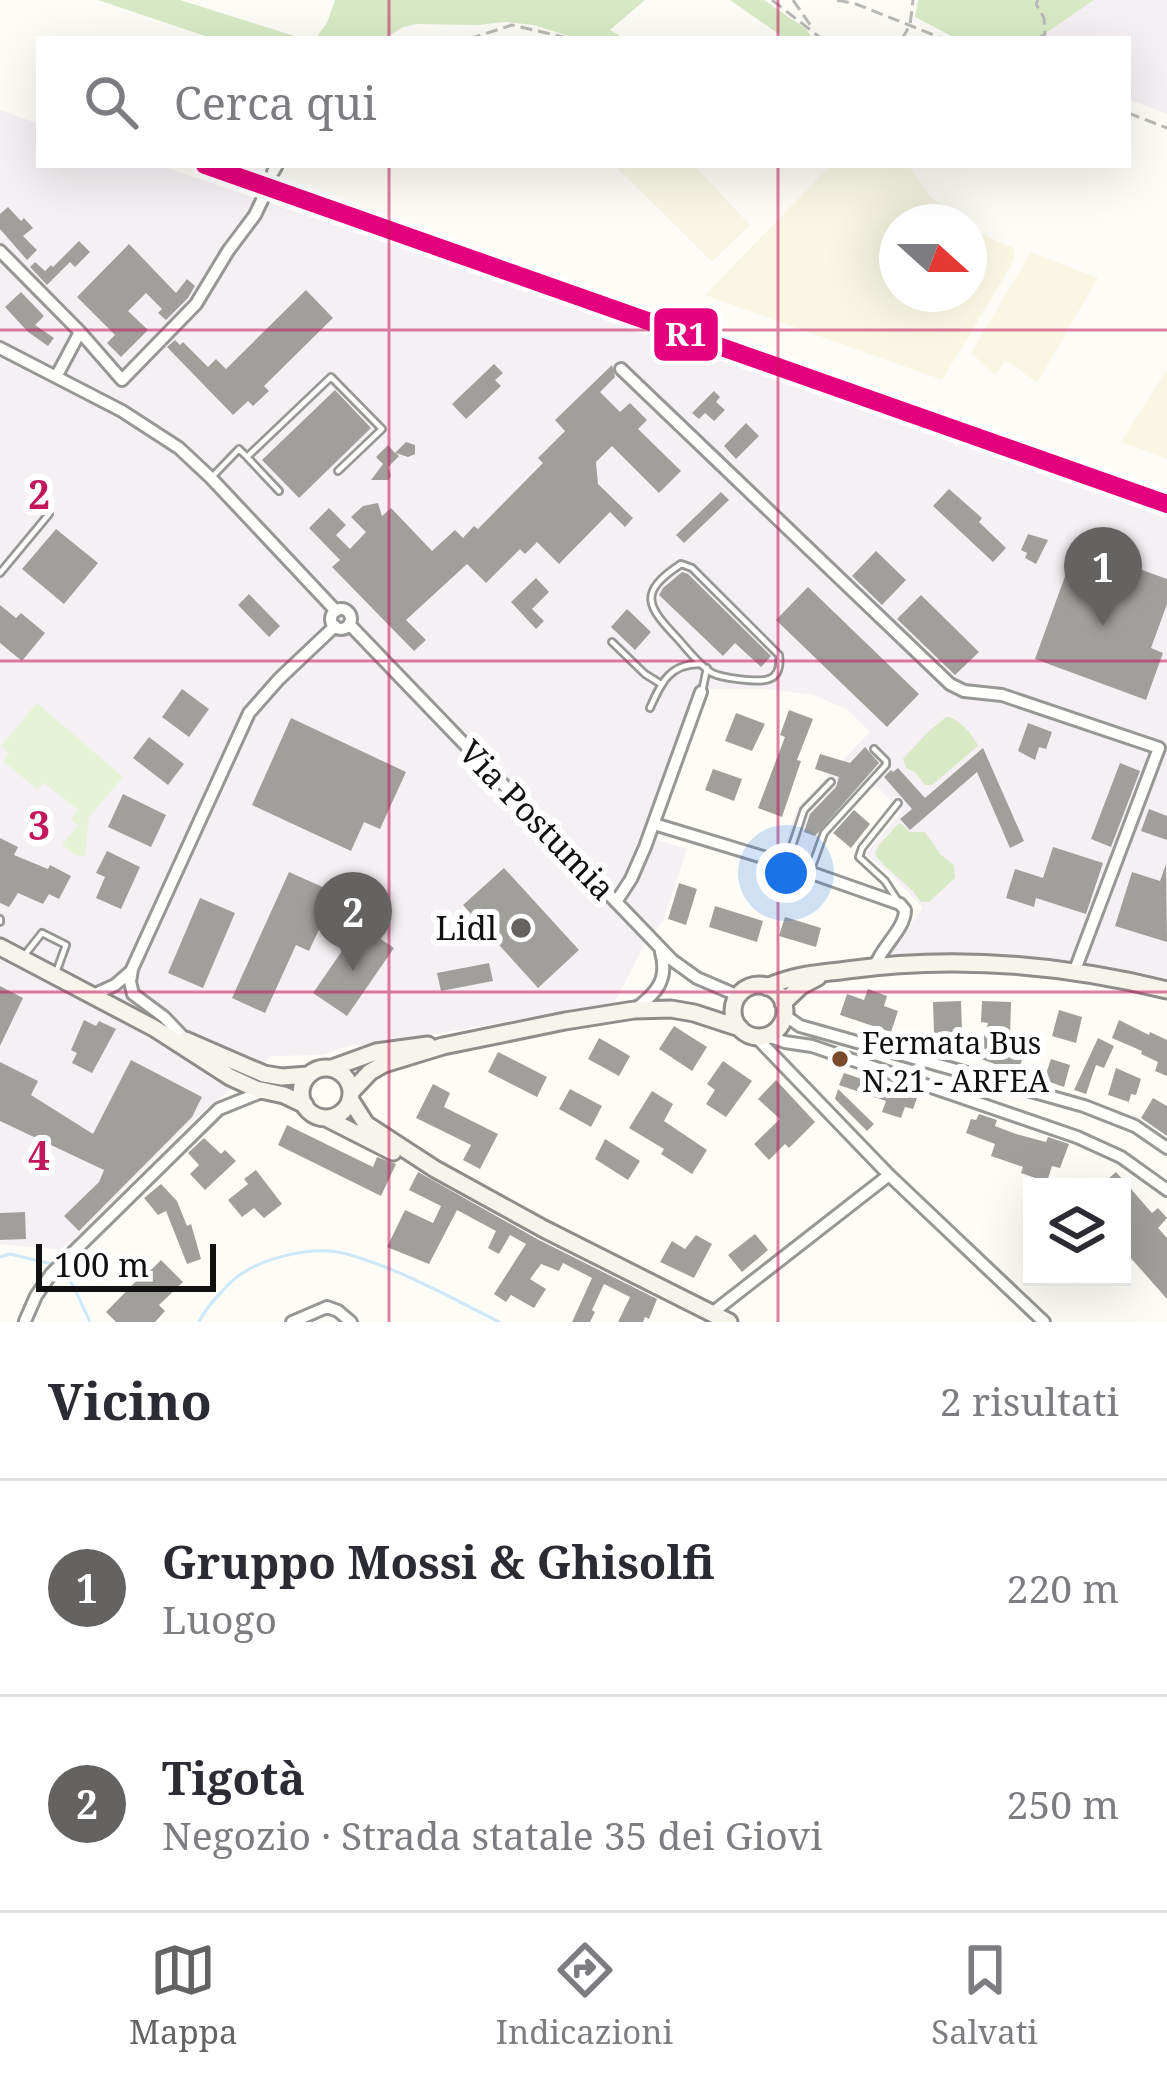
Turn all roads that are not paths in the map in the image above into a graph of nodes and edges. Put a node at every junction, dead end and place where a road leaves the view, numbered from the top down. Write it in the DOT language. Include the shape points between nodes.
graph roads {
  1 [pos="264,196"];
  2 [pos="0,251"];
  3 [pos="80,332"];
  4 [pos="0,348"];
  5 [pos="621,369"];
  6 [pos="56,377"];
  7 [pos="247,457"];
  8 [pos="338,471"];
  9 [pos="211,478"];
  10 [pos="280,490"];
  11 [pos="49,514"];
  12 [pos="0,573"];
  13 [pos="336,611"];
  14 [pos="349,624"];
  15 [pos="334,626"];
  16 [pos="612,642"];
  17 [pos="704,666"];
  18 [pos="661,684"];
  19 [pos="701,692"];
  20 [pos="650,708"];
  21 [pos="874,749"];
  22 [pos="1163,749"];
  23 [pos="831,782"];
  24 [pos="898,803"];
  25 [pos="654,824"];
  26 [pos="786,864"];
  27 [pos="810,872"];
  28 [pos="616,902"];
  29 [pos="900,904"];
  30 [pos="0,947"];
  31 [pos="661,949"];
  32 [pos="22,958"];
  33 [pos="875,966"];
  34 [pos="132,969"];
  35 [pos="1075,970"];
  36 [pos="826,973"];
  37 [pos="55,975"];
  38 [pos="767,987"];
  39 [pos="1167,990"];
  40 [pos="93,995"];
  41 [pos="737,999"];
  42 [pos="784,1009"];
  43 [pos="634,1010"];
  44 [pos="694,1013"];
  45 [pos="154,1028"];
  46 [pos="740,1028"];
  47 [pos="762,1036"];
  48 [pos="186,1040"];
  49 [pos="785,1042"];
  50 [pos="443,1046"];
  51 [pos="787,1067"];
  52 [pos="332,1068"];
  53 [pos="308,1075"];
  54 [pos="274,1077"];
  55 [pos="247,1085"];
  56 [pos="264,1091"];
  57 [pos="351,1095"];
  58 [pos="233,1103"];
  59 [pos="304,1106"];
  60 [pos="326,1118"];
  61 [pos="1167,1148"];
  62 [pos="435,1169"];
  63 [pos="890,1175"];
  64 [pos="1167,1190"];
  65 [pos="722,1319"];
  66 [pos="25,1322"];
  67 [pos="292,1322"];
  68 [pos="351,1322"];
  69 [pos="1043,1322"];
  1 -- 3 [label="street" via="196,304 122,380"];
  2 -- 3 [label="street"];
  3 -- 6 [label="street"];
  4 -- 6 [label="street"];
  5 -- 22 [label="street" via="950,684"];
  6 -- 9 [label="street" via="122,411"];
  7 -- 8 [label="lane" via="331,377 382,429"];
  7 -- 9 [label="lane" via="239,449"];
  7 -- 10 [label="lane"];
  9 -- 13 [label="street"];
  11 -- 12 [label="lane"];
  13 -- 14 [label="street" via="348,613"];
  13 -- 15 [label="street"];
  14 -- 15 [label="street"];
  14 -- 28 [label="street, Via Postumia"];
  15 -- 34 [label="street" via="249,713"];
  16 -- 18 [label="lane"];
  17 -- 17 [label="lane" via="715,675 769,680 781,659 681,564 651,602"];
  17 -- 18 [label="lane" via="688,664"];
  17 -- 19 [label="lane"];
  18 -- 20 [label="lane"];
  19 -- 25 [label="street"];
  21 -- 27 [label="lane" via="886,765 824,833"];
  22 -- 35 [label="street"];
  23 -- 26 [label="lane" via="804,810"];
  24 -- 29 [label="lane" via="859,856"];
  25 -- 26 [label="street"];
  25 -- 28 [label="street"];
  26 -- 27 [label="street"];
  27 -- 29 [label="street"];
  28 -- 31 [label="street, Via Postumia"];
  29 -- 33 [label="street" via="904,922"];
  30 -- 32 [label="main road"];
  31 -- 41 [label="street, Via Postumia"];
  31 -- 43 [label="street" via="660,987"];
  32 -- 37 [label="main road"];
  32 -- 37 [label="lane" via="42,933 66,945"];
  33 -- 35 [label="main road" via="987,962"];
  33 -- 36 [label="main road"];
  34 -- 40 [label="street"];
  34 -- 48 [label="street" via="133,994"];
  35 -- 39 [label="main road"];
  36 -- 38 [label="main road"];
  36 -- 42 [label="main road" via="801,986"];
  37 -- 40 [label="main road"];
  38 -- 41 [label="main road"];
  38 -- 42 [label="main road"];
  40 -- 45 [label="main road"];
  41 -- 44 [label="main road"];
  41 -- 46 [label="main road"];
  42 -- 47 [label="main road" via="779,1028"];
  42 -- 61 [label="street" via="800,1026 1084,1106"];
  43 -- 44 [label="main road"];
  43 -- 50 [label="main road"];
  44 -- 46 [label="main road"];
  45 -- 48 [label="main road"];
  45 -- 55 [label="main road"];
  46 -- 47 [label="main road"];
  47 -- 49 [label="street"];
  47 -- 51 [label="street"];
  48 -- 54 [label="main road"];
  49 -- 51 [label="street"];
  49 -- 64 [label="street" via="1077,1137"];
  50 -- 52 [label="main road" via="386,1050"];
  50 -- 57 [label="main road" via="377,1066"];
  51 -- 63 [label="street"];
  52 -- 53 [label="main road"];
  52 -- 57 [label="main road" via="348,1080"];
  53 -- 54 [label="main road"];
  53 -- 59 [label="main road"];
  54 -- 55 [label="main road"];
  55 -- 56 [label="main road"];
  55 -- 58 [label="street"];
  56 -- 58 [label="street"];
  56 -- 59 [label="main road"];
  57 -- 60 [label="main road"];
  57 -- 62 [label="main road" via="366,1124"];
  58 -- 66 [label="street" via="51,1274"];
  59 -- 60 [label="main road"];
  60 -- 62 [label="main road"];
  62 -- 65 [label="main road"];
  63 -- 65 [label="street"];
  63 -- 69 [label="street"];
  67 -- 68 [label="street" via="327,1307"];
}
